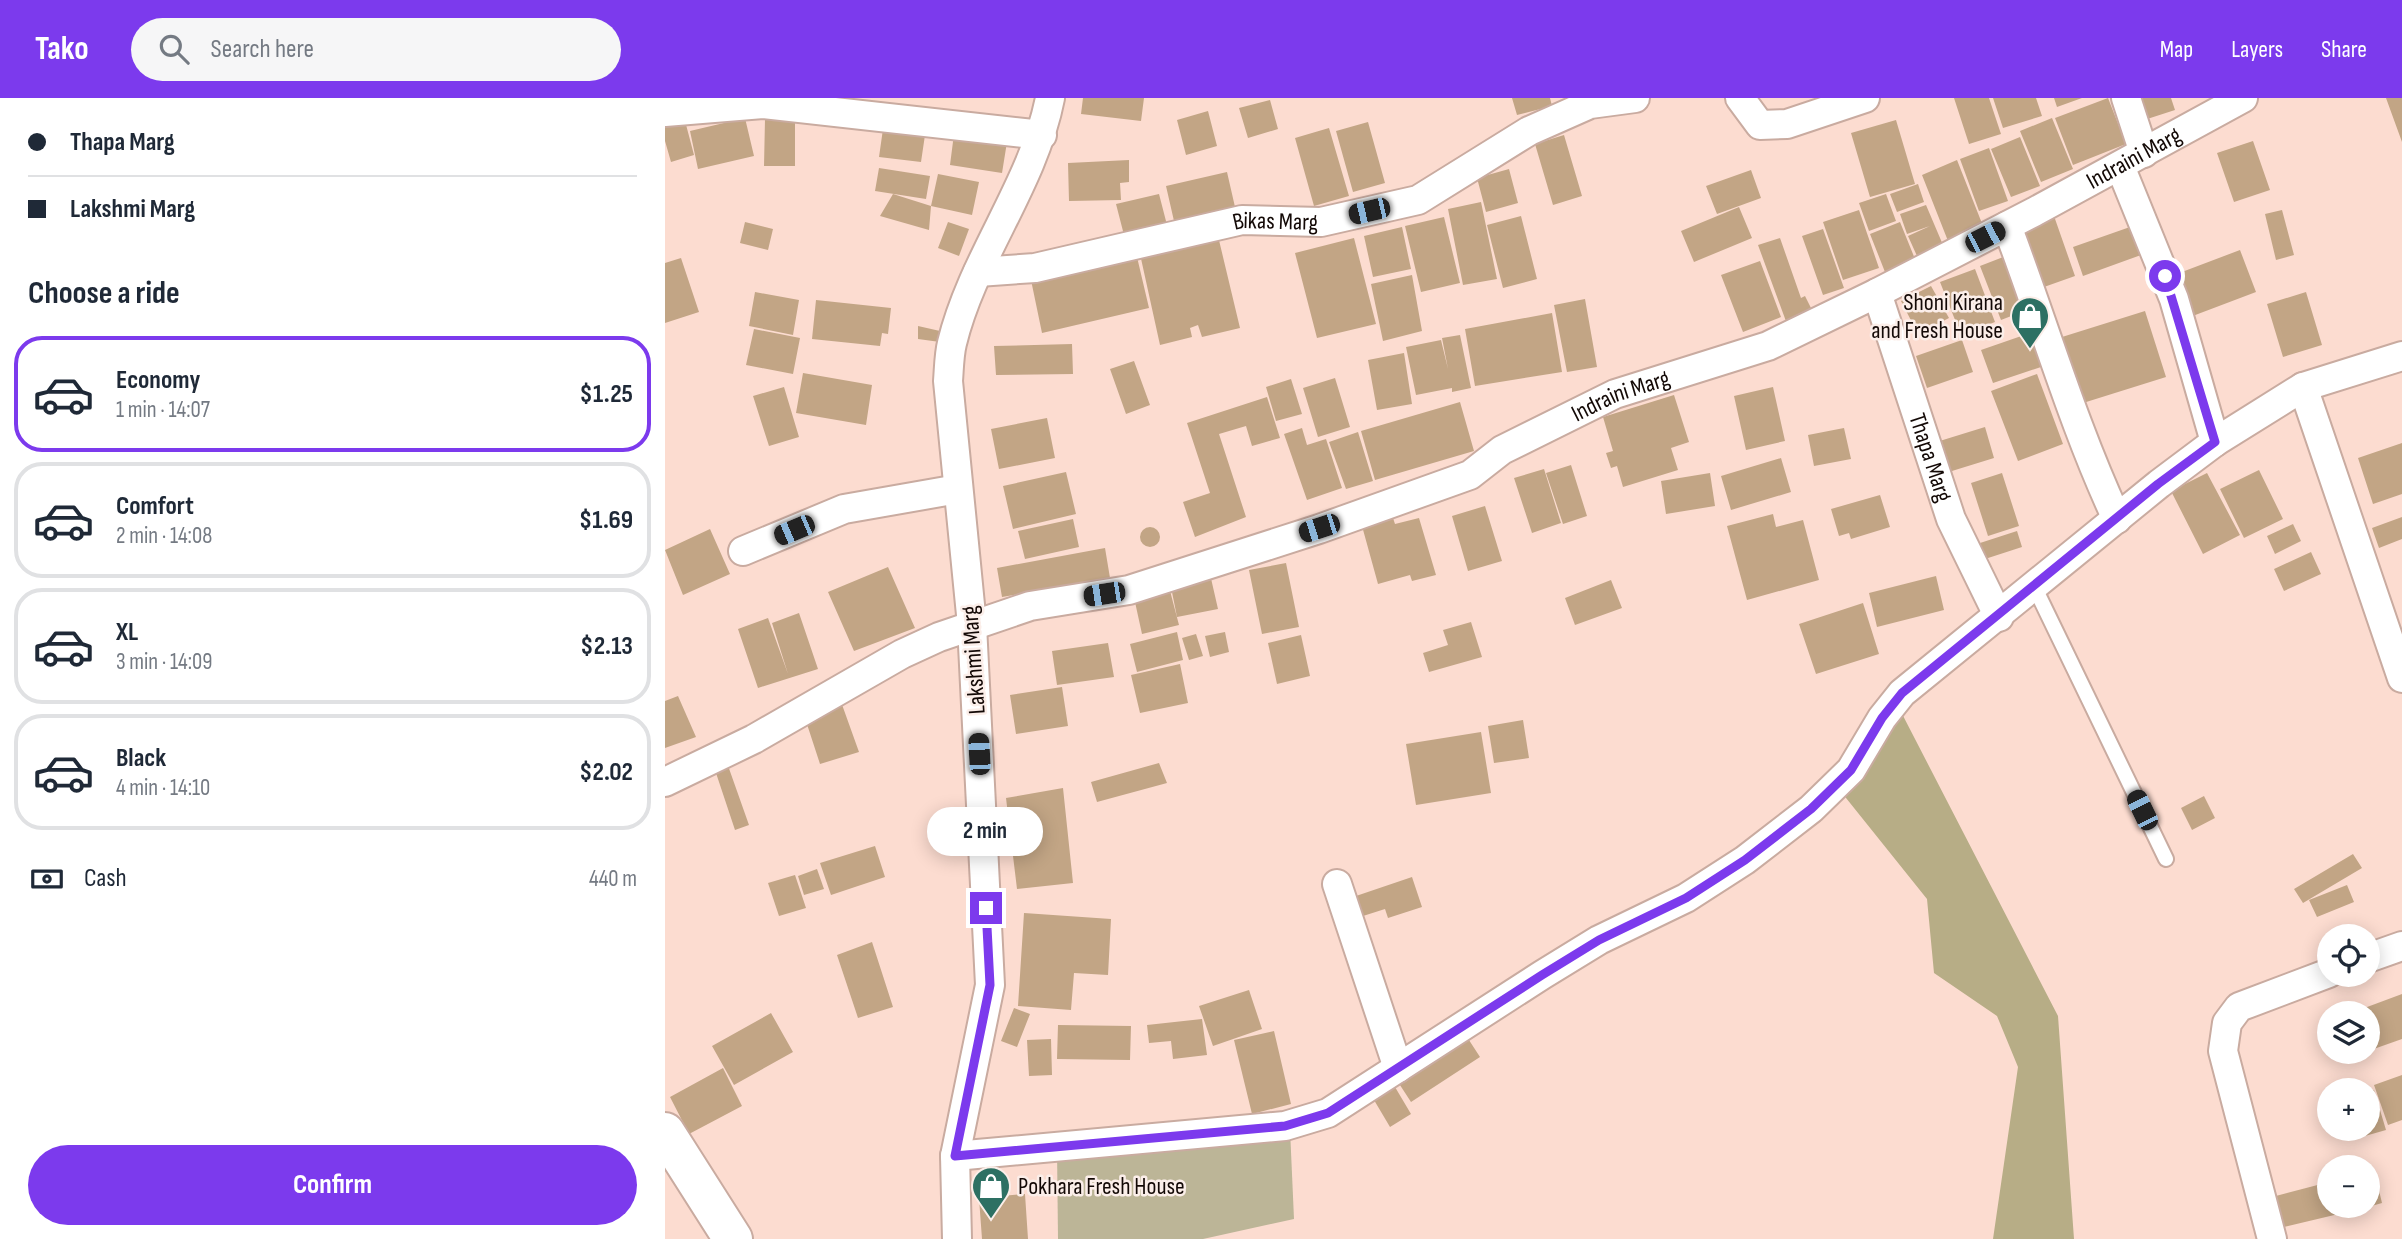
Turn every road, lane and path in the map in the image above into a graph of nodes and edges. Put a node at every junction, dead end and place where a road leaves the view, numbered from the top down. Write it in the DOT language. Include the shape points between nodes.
graph roads {
  1 [pos="1050,98"];
  2 [pos="1635,98"];
  3 [pos="1740,98"];
  4 [pos="1865,98"];
  5 [pos="2126,98"];
  6 [pos="2243,98"];
  7 [pos="665,112"];
  8 [pos="1042,135"];
  9 [pos="2132,159"];
  10 [pos="2007,226"];
  11 [pos="978,272"];
  12 [pos="1877,293"];
  13 [pos="2402,356"];
  14 [pos="2303,387"];
  15 [pos="2215,442"];
  16 [pos="958,489"];
  17 [pos="2117,519"];
  18 [pos="743,551"];
  19 [pos="2035,588"];
  20 [pos="1999,617"];
  21 [pos="972,625"];
  22 [pos="2402,678"];
  23 [pos="665,782"];
  24 [pos="2166,859"];
  25 [pos="1337,884"];
  26 [pos="2402,946"];
  27 [pos="2380,954"];
  28 [pos="2317,977"];
  29 [pos="1398,1068"];
  30 [pos="665,1132"];
  31 [pos="955,1156"];
  32 [pos="733,1239"];
  33 [pos="957,1239"];
  34 [pos="2272,1239"];
  1 -- 8 [label="street, Lakshmi Marg"];
  2 -- 11 [label="street, Bikas Marg" via="1590,104 1529,131 1418,200 1321,222 1242,220 1035,268"];
  3 -- 4 [label="street" via="1760,125 1787,124"];
  5 -- 9 [label="street"];
  6 -- 9 [label="street, Indraini Marg"];
  7 -- 8 [label="street" via="763,104"];
  8 -- 11 [label="street, Lakshmi Marg"];
  9 -- 10 [label="street, Indraini Marg"];
  9 -- 15 [label="street"];
  10 -- 12 [label="street, Indraini Marg"];
  10 -- 17 [label="street" via="2088,457"];
  11 -- 16 [label="street, Lakshmi Marg" via="951,344 948,381"];
  12 -- 20 [label="street, Thapa Marg" via="1951,519"];
  12 -- 21 [label="street, Indraini Marg" via="1768,345 1615,394 1502,450 1470,475 1129,590 1030,606"];
  13 -- 14 [label="street"];
  14 -- 15 [label="street"];
  14 -- 22 [label="street"];
  15 -- 17 [label="street"];
  16 -- 18 [label="street" via="844,509"];
  16 -- 21 [label="street, Lakshmi Marg"];
  17 -- 19 [label="street"];
  19 -- 20 [label="street"];
  19 -- 24 [label="lane"];
  20 -- 29 [label="street" via="1902,693 1851,770 1811,809 1745,860 1686,898 1599,940"];
  21 -- 23 [label="street, Indraini Marg" via="902,654 754,739"];
  21 -- 31 [label="street, Lakshmi Marg" via="990,985"];
  25 -- 29 [label="street"];
  26 -- 27 [label="street"];
  28 -- 34 [label="street" via="2238,1007 2227,1024 2223,1051"];
  29 -- 31 [label="street" via="1328,1113 1285,1126"];
  30 -- 32 [label="main road"];
  31 -- 33 [label="street, Lakshmi Marg"];
}
